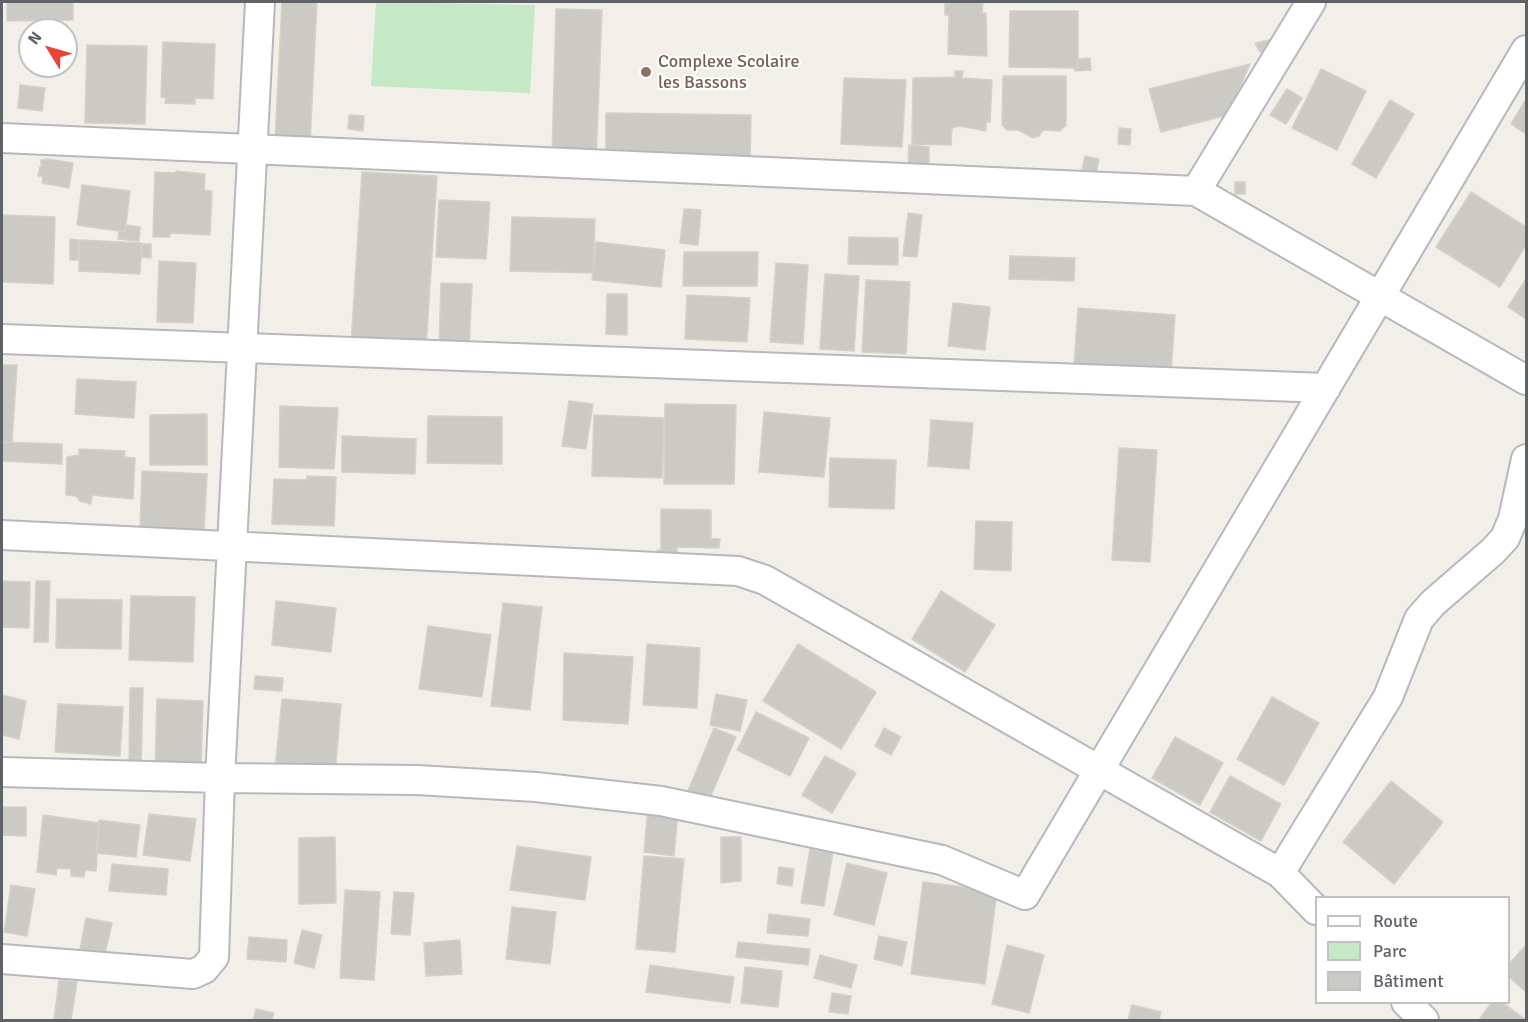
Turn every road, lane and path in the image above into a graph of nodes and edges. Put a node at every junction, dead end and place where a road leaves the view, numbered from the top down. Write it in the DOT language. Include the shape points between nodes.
graph roads {
  1 [pos="260,2"];
  2 [pos="1311,2"];
  3 [pos="1527,50"];
  4 [pos="2,138"];
  5 [pos="253,148"];
  6 [pos="1196,191"];
  7 [pos="1380,297"];
  8 [pos="2,339"];
  9 [pos="242,348"];
  10 [pos="1527,380"];
  11 [pos="1326,388"];
  12 [pos="1527,459"];
  13 [pos="2,535"];
  14 [pos="232,546"];
  15 [pos="1099,770"];
  16 [pos="2,772"];
  17 [pos="220,778"];
  18 [pos="1280,873"];
  19 [pos="1315,908"];
  20 [pos="2,959"];
  21 [pos="1408,1004"];
  22 [pos="1424,1020"];
  1 -- 5 [label="street"];
  2 -- 6 [label="street"];
  3 -- 7 [label="street"];
  4 -- 5 [label="street"];
  5 -- 6 [label="street"];
  5 -- 9 [label="street"];
  6 -- 7 [label="street"];
  7 -- 10 [label="street"];
  7 -- 11 [label="street"];
  8 -- 9 [label="street"];
  9 -- 11 [label="street"];
  9 -- 14 [label="street"];
  11 -- 15 [label="street"];
  12 -- 18 [label="street" via="1505,538 1419,619 1388,697"];
  13 -- 14 [label="street"];
  14 -- 15 [label="street" via="738,571 765,580"];
  14 -- 17 [label="street"];
  15 -- 17 [label="street" via="1025,895 942,860 661,801 536,787 417,780"];
  15 -- 18 [label="street"];
  16 -- 17 [label="street"];
  17 -- 20 [label="street" via="214,957 204,969 193,974"];
  18 -- 19 [label="street"];
  21 -- 22 [label="street"];
}
